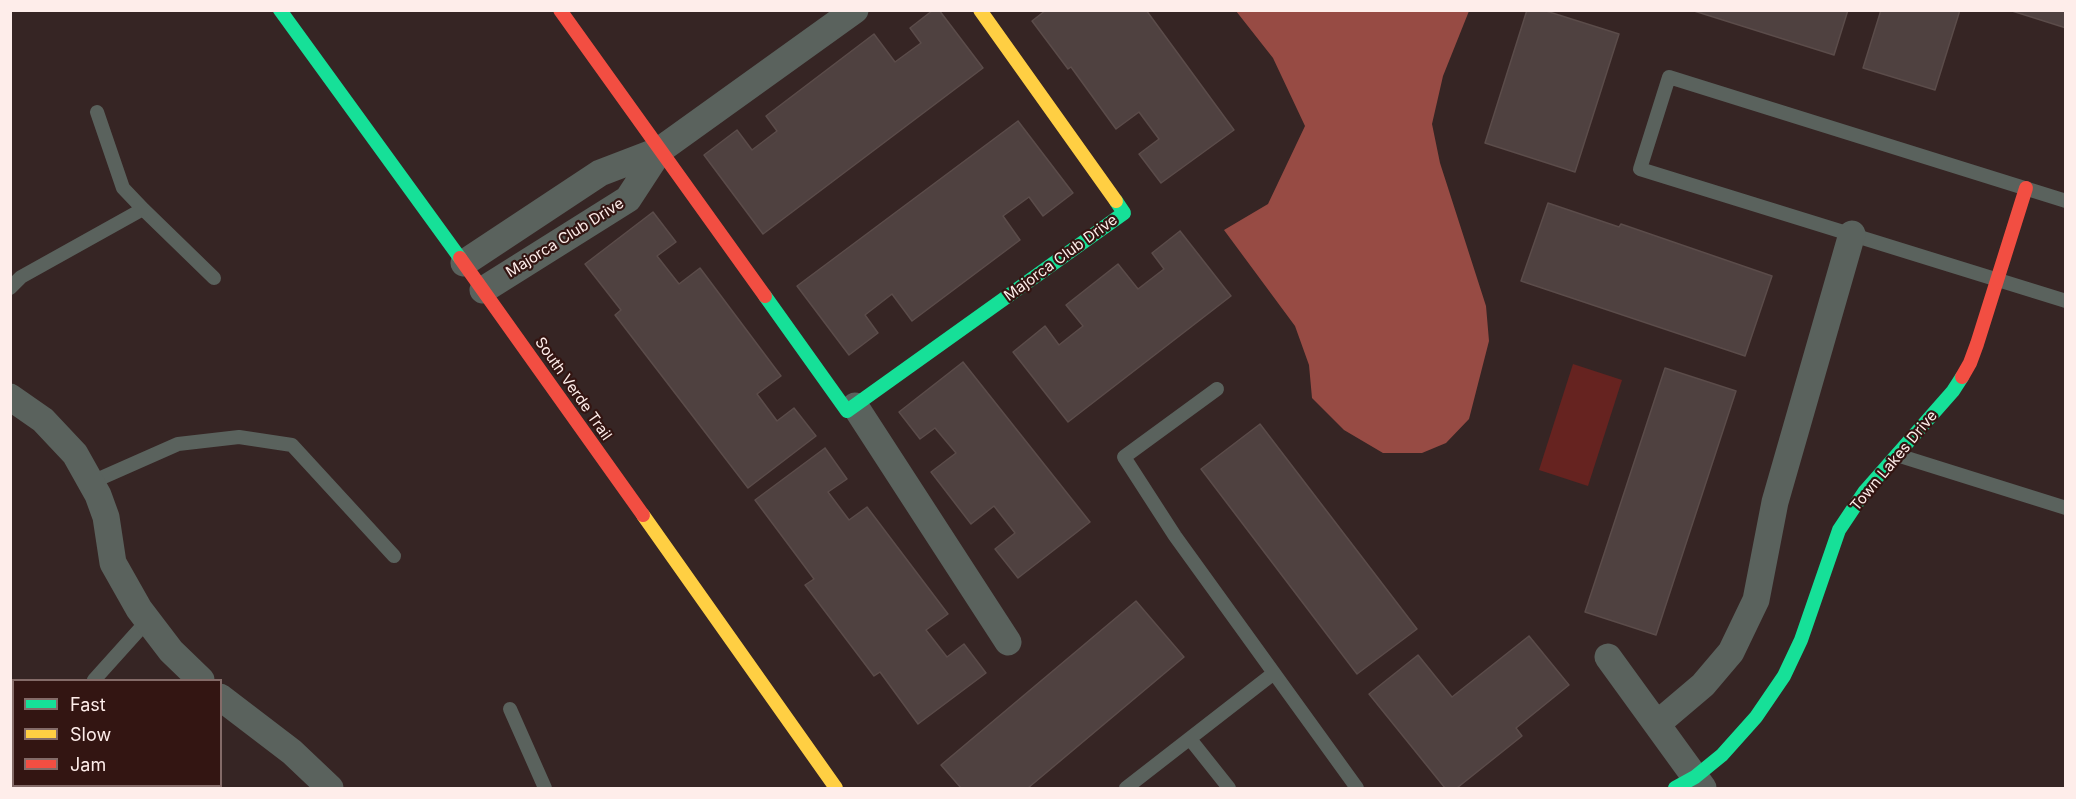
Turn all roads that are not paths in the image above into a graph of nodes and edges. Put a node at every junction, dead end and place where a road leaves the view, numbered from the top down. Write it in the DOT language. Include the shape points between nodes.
graph roads {
  1 [pos="280,10"];
  2 [pos="560,10"];
  3 [pos="855,10"];
  4 [pos="980,10"];
  5 [pos="97,112"];
  6 [pos="660,150"];
  7 [pos="2026,188"];
  8 [pos="2066,201"];
  9 [pos="143,210"];
  10 [pos="1852,234"];
  11 [pos="464,263"];
  12 [pos="214,278"];
  13 [pos="1997,280"];
  14 [pos="10,288"];
  15 [pos="483,290"];
  16 [pos="2066,301"];
  17 [pos="1217,389"];
  18 [pos="10,397"];
  19 [pos="855,406"];
  20 [pos="1897,456"];
  21 [pos="92,482"];
  22 [pos="2066,508"];
  23 [pos="394,556"];
  24 [pos="148,620"];
  25 [pos="1008,642"];
  26 [pos="1608,657"];
  27 [pos="1274,673"];
  28 [pos="96,679"];
  29 [pos="199,679"];
  30 [pos="222,699"];
  31 [pos="510,709"];
  32 [pos="1657,724"];
  33 [pos="1190,739"];
  34 [pos="1691,785"];
  35 [pos="330,789"];
  36 [pos="545,789"];
  37 [pos="836,789"];
  38 [pos="1126,789"];
  39 [pos="1228,789"];
  40 [pos="1357,789"];
  1 -- 11 [label="street, South Verde Trail"];
  2 -- 6 [label="street"];
  3 -- 6 [label="street, Majorca Club Drive"];
  4 -- 19 [label="street, Majorca Club Drive" via="1124,213"];
  5 -- 9 [label="lane" via="123,188"];
  6 -- 11 [label="street, Majorca Club Drive" via="600,173"];
  6 -- 15 [label="street, Majorca Club Drive" via="628,199"];
  6 -- 19 [label="street" via="847,411"];
  7 -- 8 [label="lane"];
  7 -- 10 [label="lane" via="1669,77 1640,169"];
  7 -- 13 [label="street, Town Lakes Drive"];
  9 -- 12 [label="lane"];
  9 -- 14 [label="lane" via="21,277"];
  10 -- 13 [label="lane"];
  10 -- 32 [label="street" via="1775,502 1756,600 1731,652 1703,685"];
  11 -- 15 [label="street, South Verde Trail"];
  13 -- 16 [label="lane"];
  13 -- 20 [label="street, Town Lakes Drive" via="1970,363 1953,391"];
  15 -- 37 [label="street, South Verde Trail"];
  17 -- 27 [label="lane" via="1124,457 1175,536"];
  18 -- 21 [label="street" via="60,436"];
  19 -- 25 [label="street"];
  20 -- 22 [label="lane"];
  20 -- 34 [label="street, Town Lakes Drive" via="1865,491 1839,531 1801,640 1784,676 1756,717"];
  21 -- 23 [label="lane" via="178,444 239,437 292,445"];
  21 -- 24 [label="street" via="106,517 113,563"];
  24 -- 28 [label="lane"];
  24 -- 29 [label="street"];
  26 -- 32 [label="street, Town Lakes Drive"];
  27 -- 33 [label="lane"];
  27 -- 40 [label="lane"];
  30 -- 35 [label="street" via="292,752"];
  31 -- 36 [label="lane"];
  32 -- 34 [label="street, Town Lakes Drive"];
  33 -- 38 [label="lane"];
  33 -- 39 [label="lane"];
}
